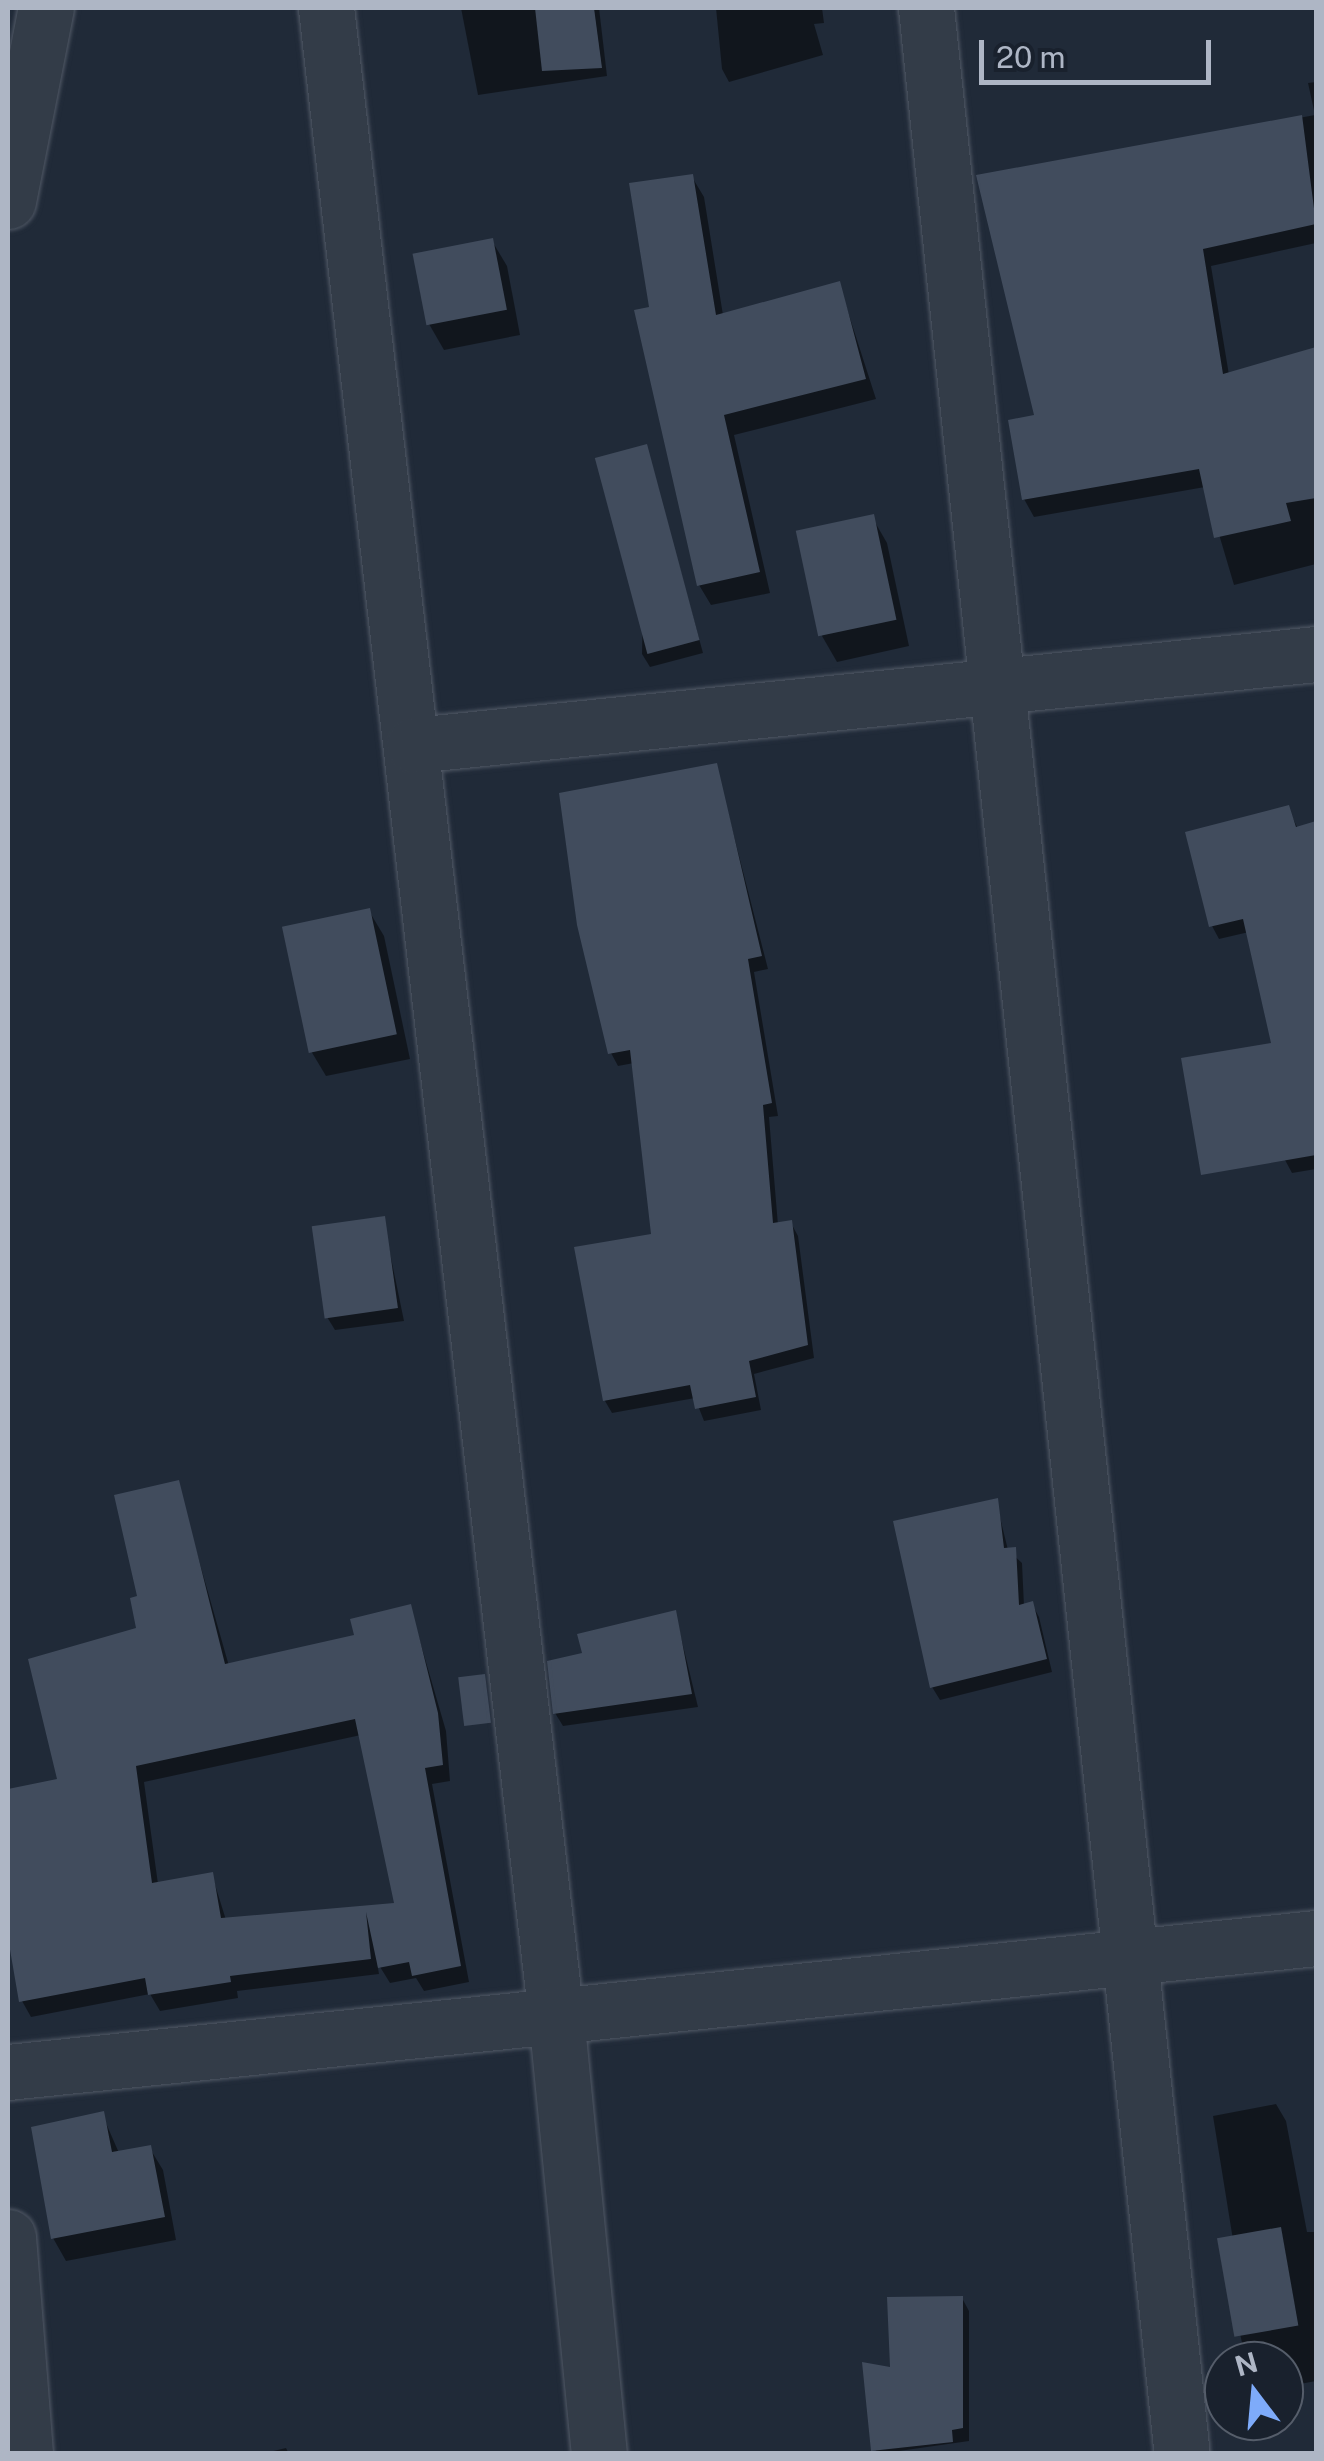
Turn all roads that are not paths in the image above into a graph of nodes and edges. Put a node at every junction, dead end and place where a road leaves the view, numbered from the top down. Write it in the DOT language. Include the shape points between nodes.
graph roads {
  1 [pos="46,8"];
  2 [pos="326,8"];
  3 [pos="926,8"];
  4 [pos="8,200"];
  5 [pos="1316,654"];
  6 [pos="999,690"];
  7 [pos="414,745"];
  8 [pos="1316,1938"];
  9 [pos="1132,1958"];
  10 [pos="556,2016"];
  11 [pos="8,2072"];
  12 [pos="8,2237"];
  13 [pos="25,2454"];
  14 [pos="599,2454"];
  15 [pos="1182,2454"];
  1 -- 4 [label="street"];
  2 -- 7 [label="street"];
  3 -- 6 [label="street"];
  5 -- 6 [label="street"];
  6 -- 7 [label="street"];
  6 -- 9 [label="street"];
  7 -- 10 [label="street"];
  8 -- 9 [label="street"];
  9 -- 10 [label="street"];
  9 -- 15 [label="street"];
  10 -- 11 [label="street"];
  10 -- 14 [label="street"];
  12 -- 13 [label="street"];
}
